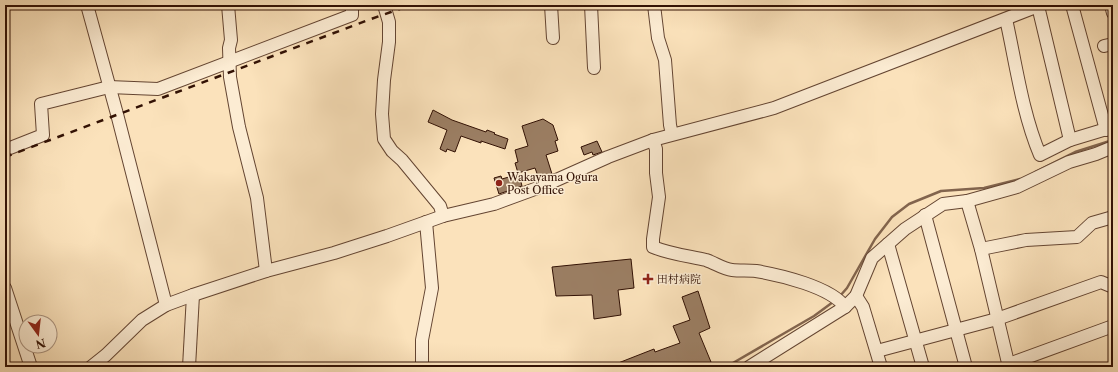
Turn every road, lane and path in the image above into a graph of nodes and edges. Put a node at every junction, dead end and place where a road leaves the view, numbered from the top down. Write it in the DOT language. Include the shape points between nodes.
graph roads {
  1 [pos="87,5"];
  2 [pos="228,5"];
  3 [pos="352,5"];
  4 [pos="384,5"];
  5 [pos="551,5"];
  6 [pos="591,5"];
  7 [pos="654,5"];
  8 [pos="1072,5"];
  9 [pos="1111,5"];
  10 [pos="1040,6"];
  11 [pos="1113,13"];
  12 [pos="1006,19"];
  13 [pos="553,38"];
  14 [pos="229,61"];
  15 [pos="594,68"];
  16 [pos="109,87"];
  17 [pos="1110,129"];
  18 [pos="672,134"];
  19 [pos="653,140"];
  20 [pos="1070,140"];
  21 [pos="1113,147"];
  22 [pos="5,150"];
  23 [pos="967,201"];
  24 [pos="925,215"];
  25 [pos="443,216"];
  26 [pos="1113,217"];
  27 [pos="426,222"];
  28 [pos="888,244"];
  29 [pos="981,249"];
  30 [pos="266,271"];
  31 [pos="1113,287"];
  32 [pos="5,288"];
  33 [pos="193,295"];
  34 [pos="856,296"];
  35 [pos="166,305"];
  36 [pos="844,305"];
  37 [pos="997,319"];
  38 [pos="1113,326"];
  39 [pos="956,330"];
  40 [pos="916,340"];
  41 [pos="877,351"];
  42 [pos="1009,366"];
  43 [pos="31,367"];
  44 [pos="91,367"];
  45 [pos="189,367"];
  46 [pos="422,367"];
  47 [pos="749,367"];
  48 [pos="881,367"];
  49 [pos="923,367"];
  50 [pos="966,367"];
  1 -- 16 [label="street"];
  2 -- 14 [label="street" via="232,40"];
  3 -- 14 [label="street" via="352,15"];
  4 -- 25 [label="street" via="389,22 382,114 384,139 392,152 402,160 440,206"];
  5 -- 13 [label="street"];
  6 -- 15 [label="street"];
  7 -- 18 [label="street" via="664,60"];
  8 -- 17 [label="street"];
  9 -- 11 [label="street"];
  10 -- 12 [label="street"];
  10 -- 20 [label="street"];
  12 -- 18 [label="street" via="774,108"];
  12 -- 20 [label="street" via="1033,140 1040,155"];
  14 -- 16 [label="street" via="158,89"];
  14 -- 30 [label="street" via="239,128 257,198"];
  16 -- 22 [label="street" via="41,104 43,135"];
  16 -- 35 [label="street"];
  17 -- 20 [label="street"];
  18 -- 19 [label="street"];
  19 -- 25 [label="street" via="520,195"];
  19 -- 36 [label="street" via="656,149 659,197 653,247 708,261 730,270 755,271 807,284 826,292"];
  21 -- 23 [label="street" via="1069,162 1017,187"];
  23 -- 24 [label="street" via="943,204"];
  23 -- 29 [label="street"];
  24 -- 28 [label="street"];
  24 -- 39 [label="street"];
  25 -- 27 [label="street"];
  26 -- 29 [label="street" via="1092,223 1077,237 1026,240"];
  27 -- 30 [label="street" via="334,253"];
  27 -- 46 [label="street" via="432,288 422,340"];
  28 -- 34 [label="street" via="872,258"];
  28 -- 40 [label="street"];
  29 -- 37 [label="street"];
  30 -- 33 [label="street"];
  31 -- 37 [label="street" via="1101,282"];
  32 -- 43 [label="street"];
  33 -- 35 [label="street"];
  33 -- 45 [label="street"];
  34 -- 36 [label="street"];
  34 -- 41 [label="street" via="864,307"];
  35 -- 44 [label="street" via="142,320 106,356"];
  36 -- 47 [label="street"];
  37 -- 39 [label="street"];
  37 -- 42 [label="street"];
  38 -- 42 [label="street"];
  39 -- 40 [label="street"];
  39 -- 50 [label="street"];
  40 -- 41 [label="street"];
  40 -- 49 [label="street"];
  41 -- 48 [label="street"];
}
